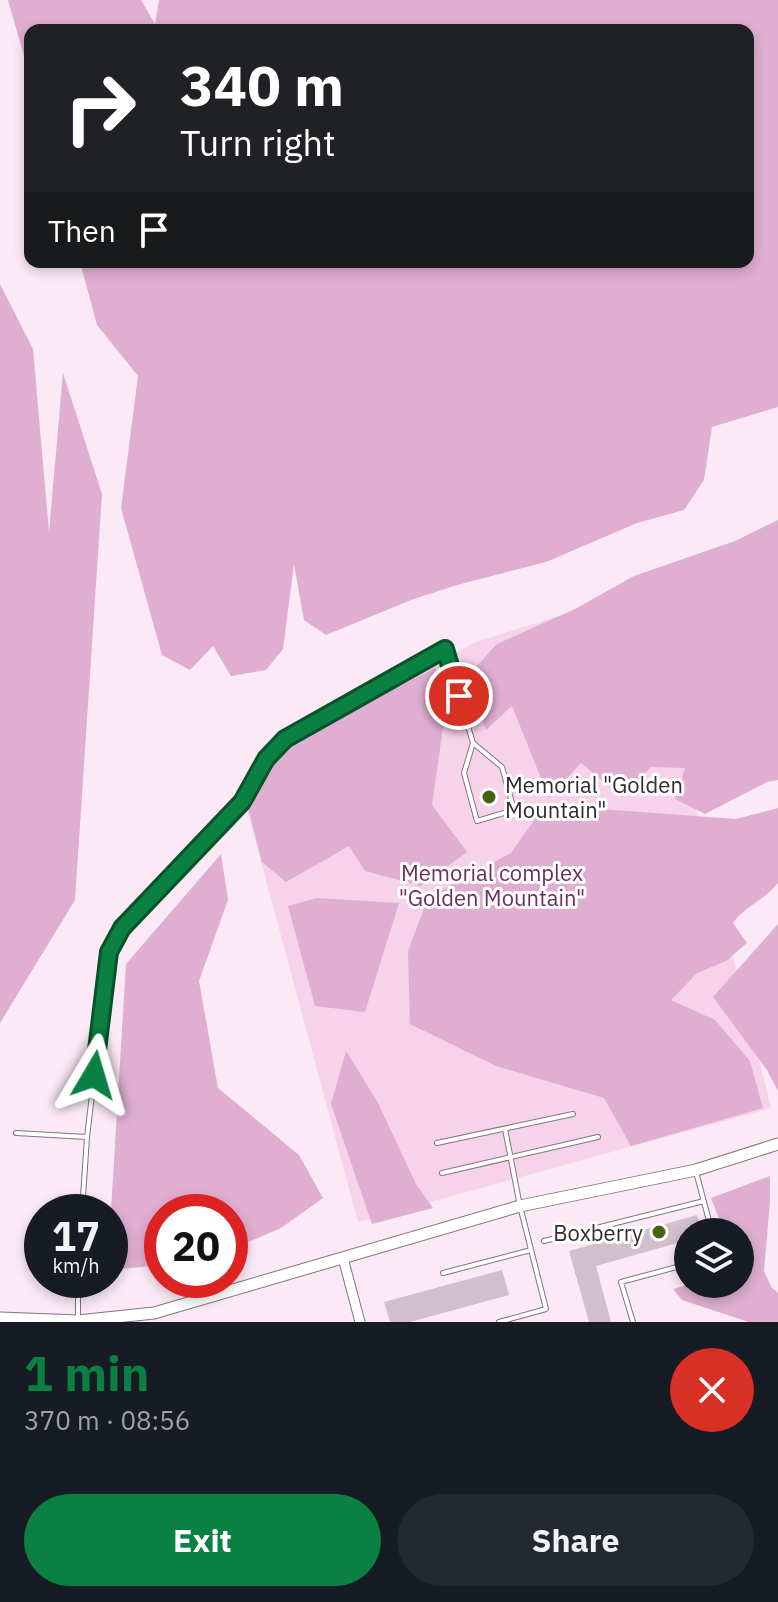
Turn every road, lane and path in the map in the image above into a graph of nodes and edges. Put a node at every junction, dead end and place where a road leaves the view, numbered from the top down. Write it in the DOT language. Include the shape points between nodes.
graph roads {
  1 [pos="473,743"];
  2 [pos="573,1114"];
  3 [pos="505,1129"];
  4 [pos="16,1133"];
  5 [pos="87,1137"];
  6 [pos="598,1137"];
  7 [pos="437,1143"];
  8 [pos="778,1144"];
  9 [pos="511,1157"];
  10 [pos="696,1170"];
  11 [pos="442,1173"];
  12 [pos="83,1194"];
  13 [pos="704,1201"];
  14 [pos="520,1206"];
  15 [pos="708,1218"];
  16 [pos="544,1241"];
  17 [pos="531,1250"];
  18 [pos="343,1258"];
  19 [pos="674,1268"];
  20 [pos="443,1273"];
  21 [pos="78,1298"];
  22 [pos="0,1318"];
  23 [pos="154,1318"];
  24 [pos="78,1321"];
  25 [pos="360,1322"];
  26 [pos="499,1322"];
  27 [pos="633,1322"];
  1 -- 1 [label="lane" via="502,767 514,810 477,821 464,773"];
  1 -- 5 [label="lane" via="445,649 285,739 266,759 242,802 122,928 109,952"];
  2 -- 3 [label="lane"];
  3 -- 7 [label="lane"];
  3 -- 9 [label="lane"];
  4 -- 5 [label="lane"];
  5 -- 12 [label="lane"];
  6 -- 9 [label="lane"];
  8 -- 10 [label="street"];
  9 -- 11 [label="lane"];
  9 -- 14 [label="lane"];
  10 -- 13 [label="lane"];
  10 -- 14 [label="street"];
  13 -- 15 [label="lane"];
  13 -- 16 [label="lane"];
  14 -- 17 [label="lane"];
  14 -- 18 [label="street"];
  17 -- 20 [label="lane"];
  17 -- 26 [label="lane" via="546,1309"];
  18 -- 23 [label="street"];
  18 -- 25 [label="street"];
  19 -- 27 [label="lane" via="621,1282"];
  21 -- 24 [label="lane"];
  22 -- 24 [label="street"];
  23 -- 24 [label="street"];
}
